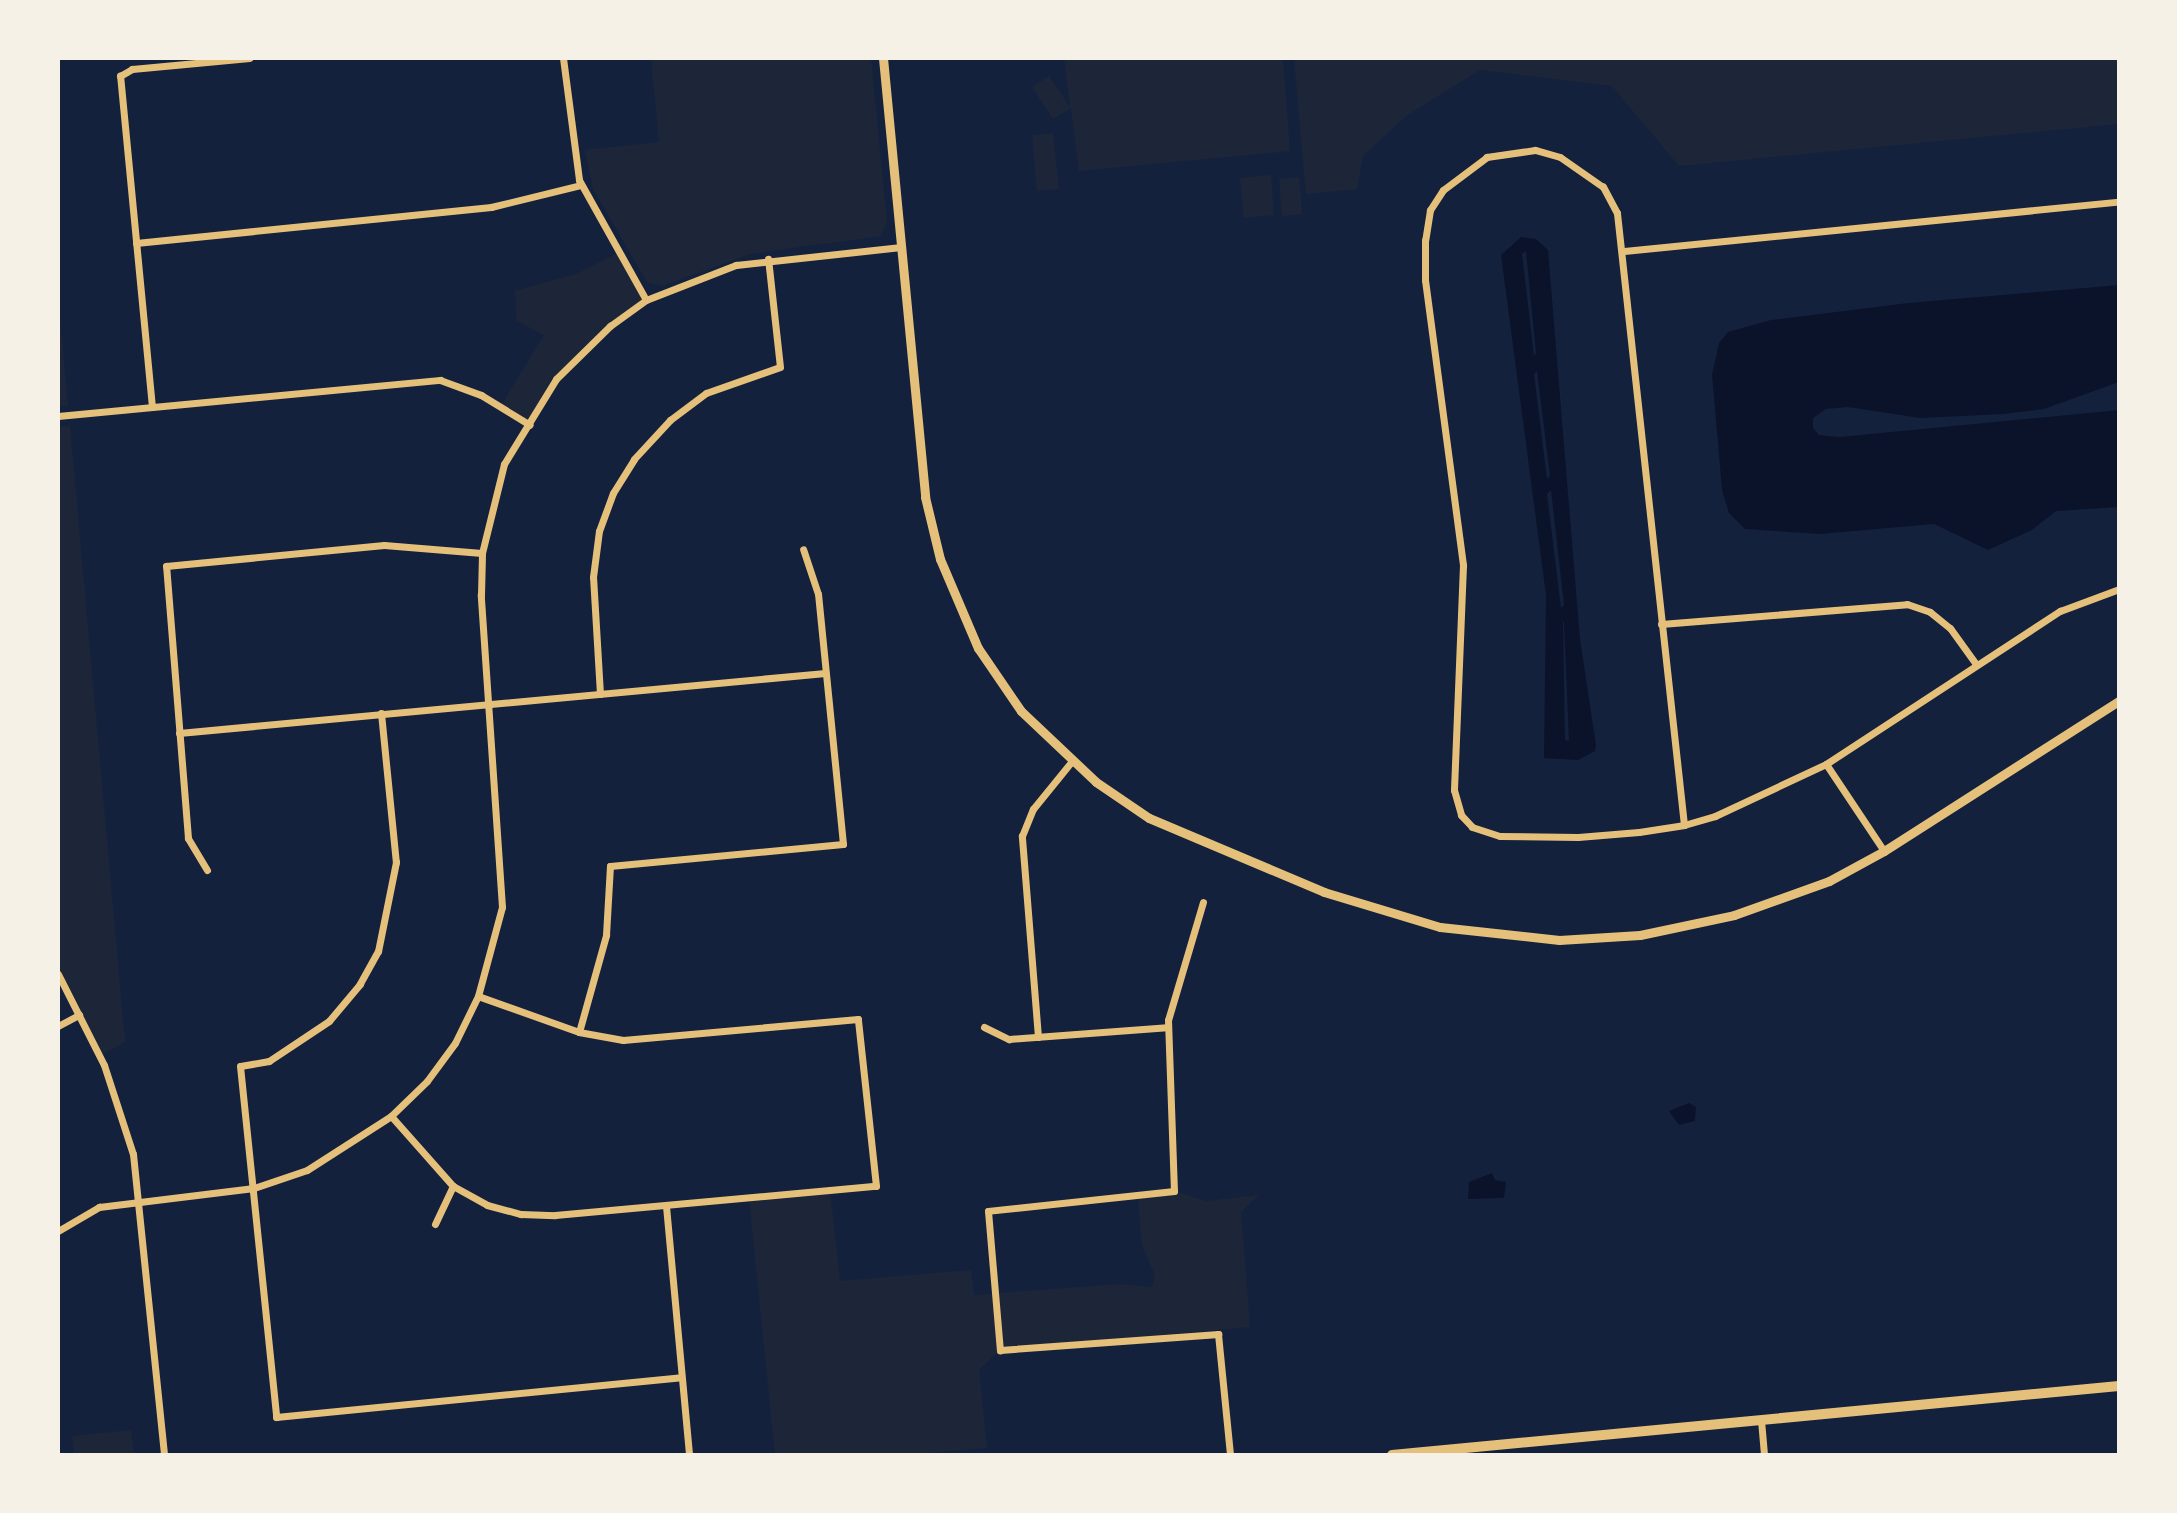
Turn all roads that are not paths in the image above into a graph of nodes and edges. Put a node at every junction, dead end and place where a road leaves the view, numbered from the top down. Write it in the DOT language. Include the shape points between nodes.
graph roads {
  1 [pos="249,58"];
  2 [pos="563,58"];
  3 [pos="883,58"];
  4 [pos="581,185"];
  5 [pos="2119,202"];
  6 [pos="136,243"];
  7 [pos="901,247"];
  8 [pos="1624,251"];
  9 [pos="768,259"];
  10 [pos="646,300"];
  11 [pos="152,407"];
  12 [pos="58,416"];
  13 [pos="530,425"];
  14 [pos="803,549"];
  15 [pos="482,553"];
  16 [pos="2119,589"];
  17 [pos="1661,624"];
  18 [pos="1976,664"];
  19 [pos="825,673"];
  20 [pos="600,694"];
  21 [pos="2119,701"];
  22 [pos="489,704"];
  23 [pos="381,713"];
  24 [pos="179,733"];
  25 [pos="1072,761"];
  26 [pos="1826,764"];
  27 [pos="1684,825"];
  28 [pos="1884,851"];
  29 [pos="207,870"];
  30 [pos="1203,902"];
  31 [pos="58,974"];
  32 [pos="478,996"];
  33 [pos="79,1015"];
  34 [pos="58,1026"];
  35 [pos="984,1027"];
  36 [pos="1167,1027"];
  37 [pos="579,1032"];
  38 [pos="1038,1037"];
  39 [pos="391,1116"];
  40 [pos="453,1186"];
  41 [pos="254,1188"];
  42 [pos="139,1199"];
  43 [pos="666,1206"];
  44 [pos="435,1224"];
  45 [pos="58,1231"];
  46 [pos="681,1377"];
  47 [pos="2119,1386"];
  48 [pos="1761,1420"];
  49 [pos="164,1455"];
  50 [pos="689,1455"];
  51 [pos="1230,1455"];
  52 [pos="1392,1455"];
  53 [pos="1764,1455"];
  1 -- 6 [label="street" via="132,69 120,76"];
  2 -- 4 [label="street"];
  3 -- 7 [label="street"];
  4 -- 6 [label="street" via="502,206"];
  4 -- 10 [label="street"];
  5 -- 8 [label="street"];
  6 -- 11 [label="street"];
  7 -- 9 [label="street"];
  7 -- 25 [label="street" via="925,497 940,559 978,648 1021,711"];
  8 -- 17 [label="street"];
  8 -- 27 [label="street" via="1617,213 1603,187 1560,157 1535,150 1474,165 1443,190 1430,210 1425,280 1463,565 1454,790 1461,815 1472,827 1500,836 1578,837"];
  9 -- 10 [label="street" via="725,268"];
  9 -- 20 [label="street" via="780,367 745,375 682,411 634,459 613,493 599,531 593,577"];
  10 -- 13 [label="street" via="580,353 556,379"];
  11 -- 12 [label="street"];
  11 -- 13 [label="street" via="440,380 481,395"];
  13 -- 15 [label="street" via="504,464"];
  14 -- 19 [label="street" via="818,594"];
  15 -- 22 [label="street"];
  15 -- 24 [label="street" via="384,545 166,566"];
  16 -- 18 [label="street" via="2060,611"];
  17 -- 18 [label="street" via="1907,604 1930,612 1950,628"];
  17 -- 27 [label="street"];
  18 -- 26 [label="street"];
  19 -- 20 [label="street"];
  19 -- 37 [label="street" via="843,844 610,866 606,935"];
  20 -- 22 [label="street"];
  21 -- 28 [label="street"];
  22 -- 23 [label="street"];
  22 -- 32 [label="street" via="502,907"];
  23 -- 24 [label="street"];
  23 -- 41 [label="street" via="396,862 378,951 360,984 309,1038 269,1061 240,1066"];
  24 -- 29 [label="street" via="188,838"];
  25 -- 28 [label="street" via="1122,801 1215,849 1390,914 1487,935 1572,939 1675,931 1794,897"];
  25 -- 38 [label="street" via="1033,809 1022,836"];
  26 -- 27 [label="street"];
  26 -- 28 [label="street"];
  30 -- 36 [label="street"];
  31 -- 33 [label="street"];
  32 -- 37 [label="street"];
  32 -- 39 [label="street" via="455,1043"];
  33 -- 34 [label="street"];
  33 -- 42 [label="street" via="121,1107"];
  35 -- 38 [label="street" via="1009,1039"];
  36 -- 38 [label="street"];
  36 -- 51 [label="street" via="1174,1191 988,1211 1000,1350 1218,1334"];
  37 -- 43 [label="street" via="665,1039 858,1019 876,1186"];
  39 -- 40 [label="street"];
  39 -- 41 [label="street" via="307,1170"];
  40 -- 43 [label="street" via="487,1205 521,1214"];
  40 -- 44 [label="street"];
  41 -- 42 [label="street"];
  41 -- 46 [label="street" via="276,1417"];
  42 -- 45 [label="street" via="99,1207"];
  42 -- 49 [label="street"];
  43 -- 46 [label="street"];
  46 -- 50 [label="street"];
  47 -- 48 [label="main road"];
  48 -- 52 [label="main road"];
  48 -- 53 [label="street"];
}
